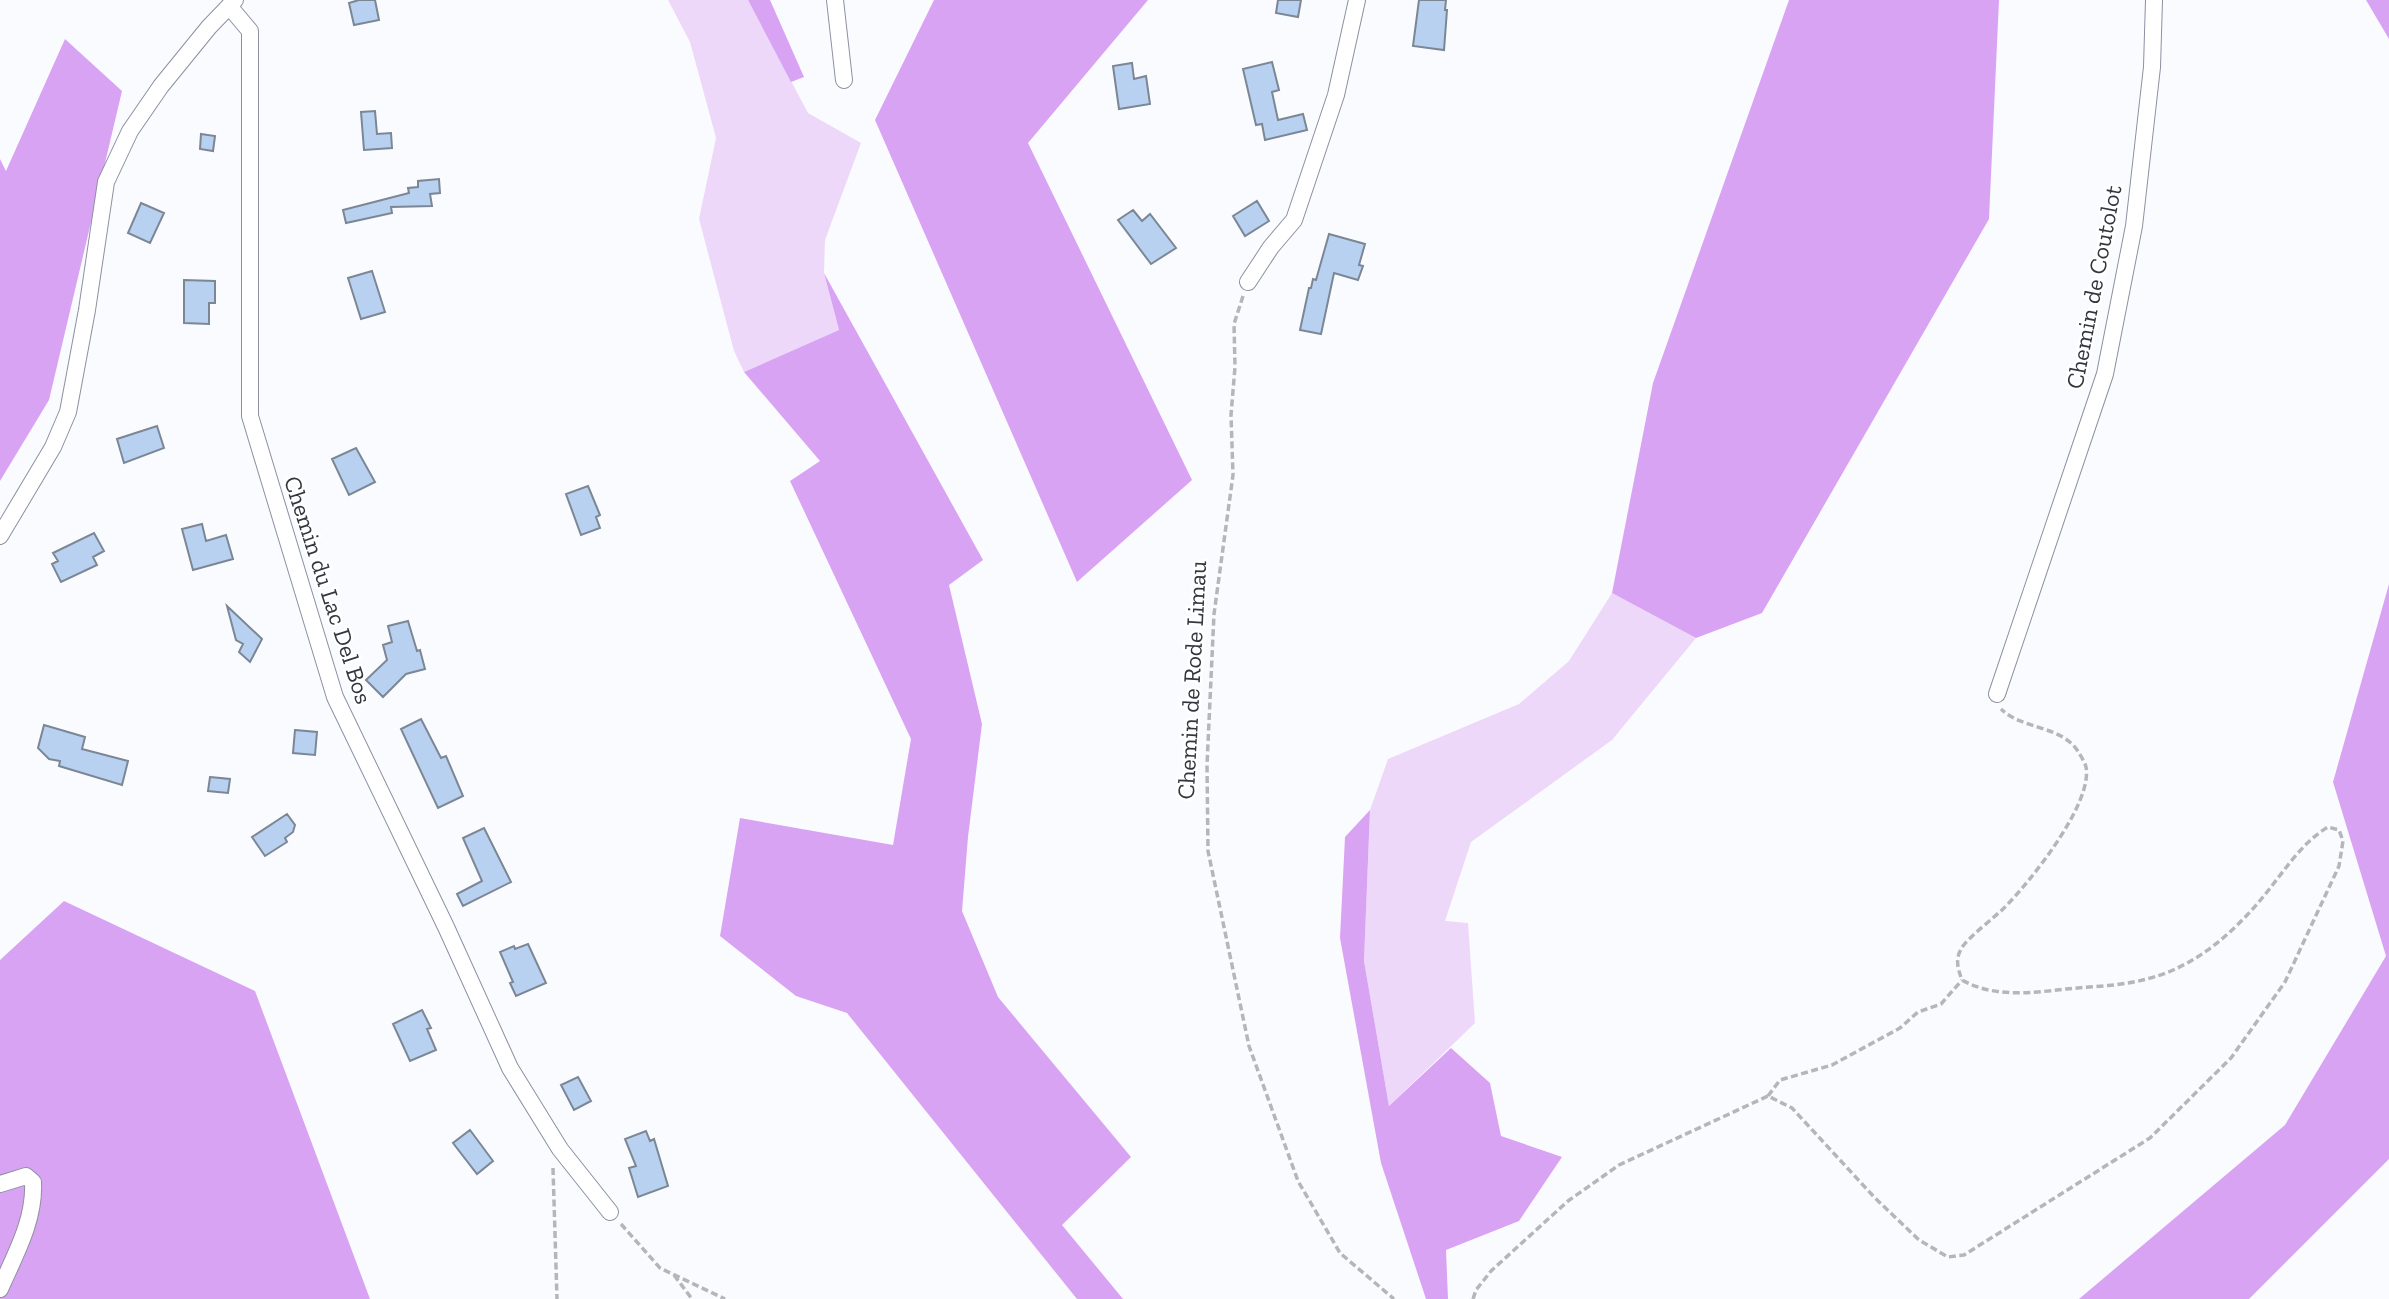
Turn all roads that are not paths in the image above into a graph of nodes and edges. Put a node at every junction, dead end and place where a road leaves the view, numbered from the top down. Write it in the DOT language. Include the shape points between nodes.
graph roads {
  1 [pos="835,0"];
  2 [pos="1357,0"];
  3 [pos="2154,0"];
  4 [pos="232,3"];
  5 [pos="844,80"];
  6 [pos="1248,282"];
  7 [pos="0,536"];
  8 [pos="1997,694"];
  9 [pos="0,1184"];
  10 [pos="610,1212"];
  11 [pos="0,1289"];
  1 -- 5 [label="street"];
  2 -- 6 [label="street" via="1336,95 1294,220"];
  3 -- 8 [label="street, Chemin de Coutolot" via="2152,67 2134,226 2105,374"];
  4 -- 7 [label="street" via="161,86 130,131 106,182 68,412 53,447"];
  4 -- 10 [label="street, Chemin du Lac Del Bos" via="250,31 250,416 335,697 510,1068 561,1149"];
  9 -- 11 [label="street" via="26,1176 33,1182 34,1199"];
}
